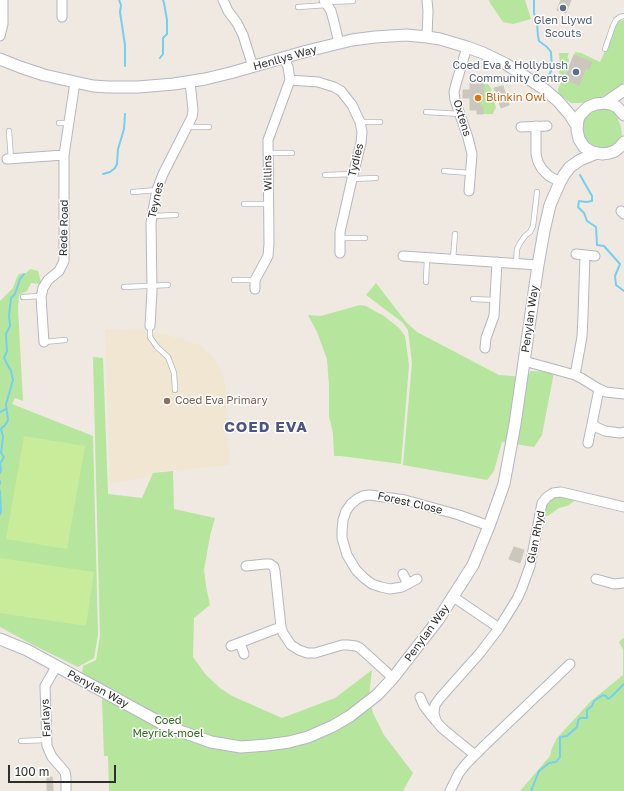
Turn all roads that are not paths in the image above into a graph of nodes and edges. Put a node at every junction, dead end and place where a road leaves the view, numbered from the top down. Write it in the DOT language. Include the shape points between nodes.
graph roads {
  1 [pos="3,0"];
  2 [pos="62,0"];
  3 [pos="223,0"];
  4 [pos="427,0"];
  5 [pos="353,1"];
  6 [pos="325,2"];
  7 [pos="298,7"];
  8 [pos="624,16"];
  9 [pos="62,17"];
  10 [pos="2,24"];
  11 [pos="0,36"];
  12 [pos="427,37"];
  13 [pos="339,43"];
  14 [pos="467,47"];
  15 [pos="605,49"];
  16 [pos="284,58"];
  17 [pos="0,59"];
  18 [pos="253,67"];
  19 [pos="290,80"];
  20 [pos="74,82"];
  21 [pos="190,82"];
  22 [pos="624,90"];
  23 [pos="624,93"];
  24 [pos="558,101"];
  25 [pos="605,103"];
  26 [pos="588,107"];
  27 [pos="426,112"];
  28 [pos="623,113"];
  29 [pos="460,114"];
  30 [pos="360,122"];
  31 [pos="380,122"];
  32 [pos="536,126"];
  33 [pos="547,126"];
  34 [pos="577,126"];
  35 [pos="187,127"];
  36 [pos="209,127"];
  37 [pos="521,127"];
  38 [pos="9,131"];
  39 [pos="579,139"];
  40 [pos="624,142"];
  41 [pos="268,153"];
  42 [pos="292,153"];
  43 [pos="609,153"];
  44 [pos="597,154"];
  45 [pos="64,155"];
  46 [pos="624,157"];
  47 [pos="6,160"];
  48 [pos="570,167"];
  49 [pos="444,171"];
  50 [pos="470,173"];
  51 [pos="325,175"];
  52 [pos="352,177"];
  53 [pos="376,178"];
  54 [pos="560,182"];
  55 [pos="157,190"];
  56 [pos="469,191"];
  57 [pos="133,192"];
  58 [pos="537,192"];
  59 [pos="244,204"];
  60 [pos="269,204"];
  61 [pos="176,215"];
  62 [pos="152,216"];
  63 [pos="456,234"];
  64 [pos="340,238"];
  65 [pos="365,238"];
  66 [pos="340,253"];
  67 [pos="402,256"];
  68 [pos="595,256"];
  69 [pos="427,258"];
  70 [pos="453,259"];
  71 [pos="497,262"];
  72 [pos="516,264"];
  73 [pos="538,265"];
  74 [pos="234,280"];
  75 [pos="255,280"];
  76 [pos="426,282"];
  77 [pos="168,285"];
  78 [pos="152,286"];
  79 [pos="124,287"];
  80 [pos="256,289"];
  81 [pos="41,296"];
  82 [pos="22,297"];
  83 [pos="473,299"];
  84 [pos="495,300"];
  85 [pos="150,326"];
  86 [pos="65,340"];
  87 [pos="44,342"];
  88 [pos="485,348"];
  89 [pos="524,361"];
  90 [pos="575,375"];
  91 [pos="599,389"];
  92 [pos="175,390"];
  93 [pos="624,394"];
  94 [pos="592,424"];
  95 [pos="624,432"];
  96 [pos="588,443"];
  97 [pos="624,507"];
  98 [pos="490,526"];
  99 [pos="252,568"];
  100 [pos="403,574"];
  101 [pos="417,579"];
  102 [pos="596,579"];
  103 [pos="624,583"];
  104 [pos="408,584"];
  105 [pos="452,596"];
  106 [pos="281,627"];
  107 [pos="499,628"];
  108 [pos="0,639"];
  109 [pos="244,654"];
  110 [pos="570,664"];
  111 [pos="56,667"];
  112 [pos="393,678"];
  113 [pos="420,697"];
  114 [pos="436,721"];
  115 [pos="47,740"];
  116 [pos="21,741"];
  117 [pos="475,755"];
  118 [pos="66,791"];
  119 [pos="450,791"];
  1 -- 10 [label="street"];
  2 -- 9 [label="street"];
  3 -- 18 [label="street" via="243,35"];
  4 -- 12 [label="street"];
  5 -- 6 [label="lane"];
  6 -- 7 [label="lane"];
  6 -- 13 [label="street" via="331,12"];
  8 -- 15 [label="lane" via="616,20"];
  10 -- 11 [label="street"];
  12 -- 13 [label="street, Henllys Way" via="375,37"];
  12 -- 14 [label="street, Henllys Way"];
  13 -- 16 [label="street, Henllys Way"];
  14 -- 24 [label="street, Henllys Way" via="506,64"];
  14 -- 29 [label="street, Oxtens" via="454,92"];
  16 -- 18 [label="street, Henllys Way"];
  16 -- 19 [label="street"];
  17 -- 20 [label="street, Henllys Way" via="38,73"];
  18 -- 21 [label="street, Henllys Way"];
  19 -- 30 [label="street, Tydies" via="318,82 334,87 352,105"];
  19 -- 41 [label="street, Willins" via="268,140"];
  20 -- 21 [label="street, Henllys Way" via="93,86 138,87"];
  20 -- 45 [label="street, Rede Road" via="64,123"];
  21 -- 35 [label="street, Teynes" via="193,110"];
  22 -- 25 [label="street"];
  23 -- 28 [label="street"];
  24 -- 26 [label="street" via="576,107"];
  24 -- 34 [label="street"];
  25 -- 26 [label="street"];
  25 -- 28 [label="street" via="617,107"];
  26 -- 34 [label="street" via="580,115"];
  27 -- 29 [label="lane"];
  29 -- 50 [label="street, Oxtens" via="472,154"];
  30 -- 31 [label="lane"];
  30 -- 52 [label="street, Tydies" via="361,143"];
  32 -- 33 [label="street"];
  32 -- 37 [label="street"];
  32 -- 54 [label="street" via="538,162 549,176"];
  34 -- 39 [label="street"];
  35 -- 36 [label="lane"];
  35 -- 55 [label="street, Teynes"];
  38 -- 47 [label="lane"];
  39 -- 44 [label="street" via="584,147"];
  39 -- 48 [label="street, Penylan Way"];
  40 -- 43 [label="street"];
  41 -- 42 [label="lane"];
  41 -- 60 [label="street, Willins"];
  43 -- 44 [label="street, Penylan Way"];
  43 -- 46 [label="street"];
  44 -- 48 [label="street, Penylan Way"];
  45 -- 47 [label="street"];
  45 -- 81 [label="street, Rede Road" via="64,261 59,271 48,280"];
  48 -- 54 [label="street, Penylan Way"];
  49 -- 50 [label="lane"];
  50 -- 56 [label="street, Oxtens"];
  51 -- 52 [label="lane"];
  52 -- 53 [label="lane"];
  52 -- 64 [label="street, Tydies"];
  54 -- 73 [label="street, Penylan Way" via="550,205"];
  55 -- 57 [label="lane"];
  55 -- 62 [label="street, Teynes"];
  58 -- 72 [label="lane" via="533,226 517,249"];
  59 -- 60 [label="lane"];
  60 -- 75 [label="street, Willins" via="268,256"];
  61 -- 62 [label="lane"];
  62 -- 78 [label="street, Teynes"];
  63 -- 70 [label="lane"];
  64 -- 65 [label="lane"];
  64 -- 66 [label="street, Tydies"];
  67 -- 69 [label="street"];
  68 -- 90 [label="street" via="581,255 582,337"];
  69 -- 70 [label="street"];
  69 -- 76 [label="lane"];
  70 -- 71 [label="street"];
  71 -- 72 [label="street"];
  71 -- 84 [label="street"];
  72 -- 73 [label="street"];
  73 -- 89 [label="street, Penylan Way"];
  74 -- 75 [label="lane"];
  75 -- 80 [label="street"];
  77 -- 78 [label="lane"];
  78 -- 79 [label="lane"];
  78 -- 85 [label="street, Teynes"];
  81 -- 82 [label="lane"];
  81 -- 87 [label="street"];
  83 -- 84 [label="lane"];
  84 -- 88 [label="street" via="494,316"];
  85 -- 92 [label="lane" via="150,337 168,357 174,373"];
  86 -- 87 [label="lane"];
  89 -- 90 [label="street"];
  89 -- 98 [label="street, Penylan Way" via="504,484"];
  90 -- 91 [label="street"];
  91 -- 93 [label="street"];
  91 -- 94 [label="street"];
  94 -- 95 [label="street" via="605,431"];
  94 -- 96 [label="street"];
  97 -- 107 [label="street, Glan Rhyd" via="561,492 546,497 542,503 533,556 524,583"];
  98 -- 104 [label="street, Forest Close" via="405,500 370,494 357,499 346,511 343,520 342,538 351,563 372,584 390,589"];
  98 -- 105 [label="street, Penylan Way" via="473,565"];
  99 -- 106 [label="street" via="265,564 274,567"];
  100 -- 104 [label="street"];
  101 -- 104 [label="street, Forest Close"];
  102 -- 103 [label="street" via="614,584"];
  105 -- 107 [label="street"];
  105 -- 112 [label="street, Penylan Way" via="438,620"];
  106 -- 109 [label="street" via="235,645"];
  106 -- 112 [label="street" via="291,645 299,650 315,653 342,645 356,646"];
  107 -- 114 [label="street, Glan Rhyd" via="435,705"];
  108 -- 111 [label="street, Penylan Way" via="27,650"];
  110 -- 117 [label="street"];
  111 -- 112 [label="street, Penylan Way" via="161,723 211,742 241,747 289,742 333,726 377,695"];
  111 -- 115 [label="street, Farlays" via="45,686"];
  113 -- 114 [label="street"];
  114 -- 117 [label="street"];
  115 -- 116 [label="lane"];
  115 -- 118 [label="street, Farlays" via="52,757 64,772"];
  117 -- 119 [label="street" via="459,773"];
}
